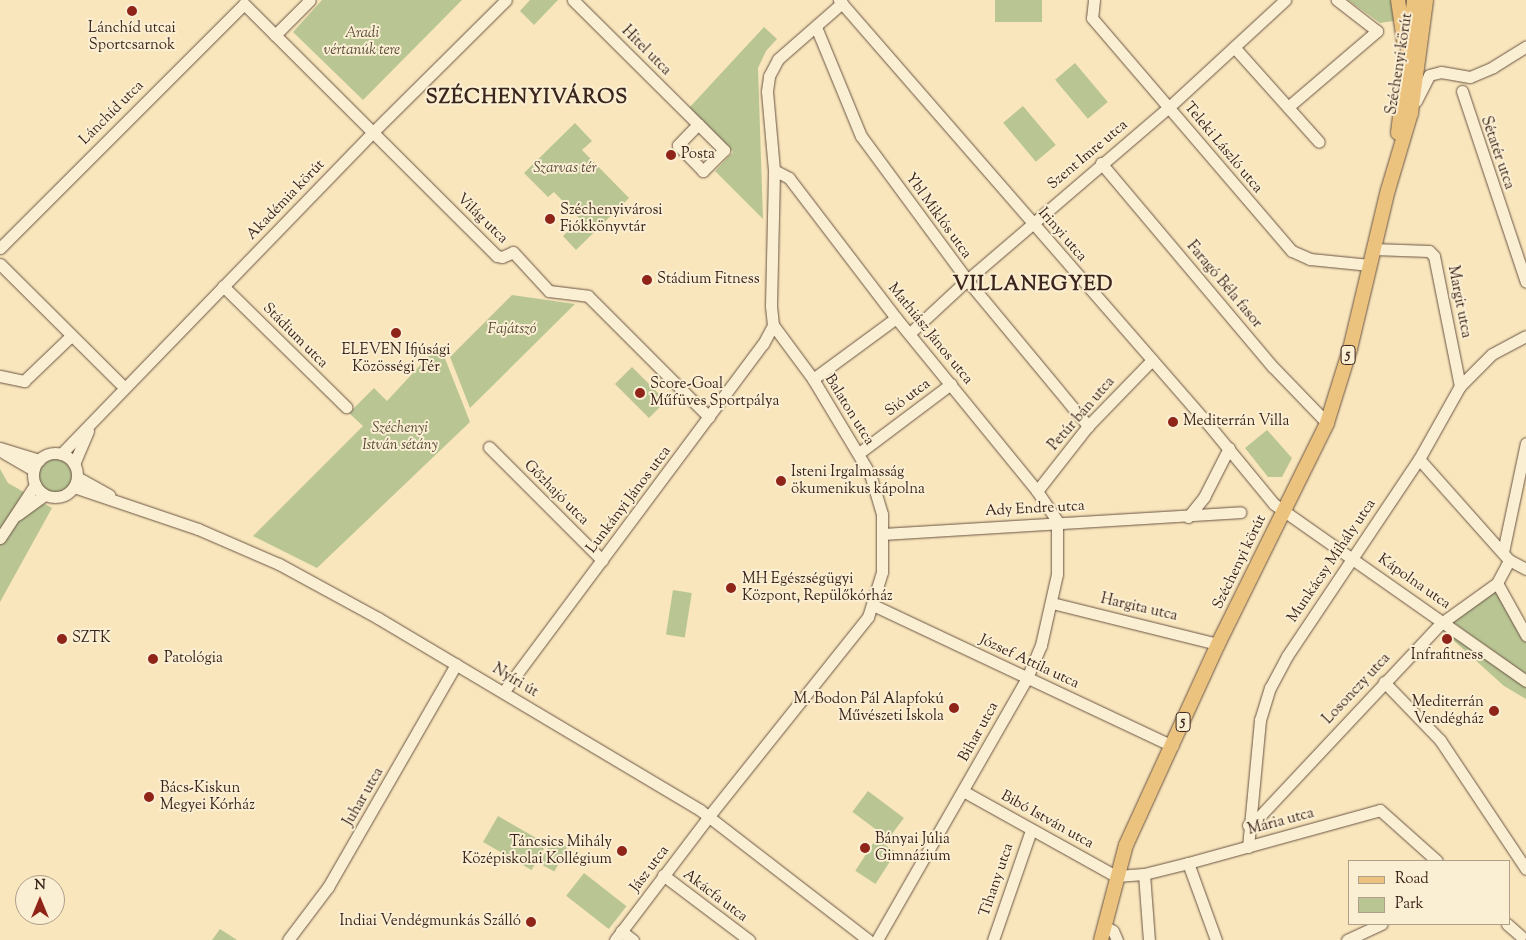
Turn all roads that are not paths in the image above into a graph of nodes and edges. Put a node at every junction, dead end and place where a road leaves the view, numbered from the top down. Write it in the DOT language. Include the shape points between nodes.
graph roads {
  1 [pos="310,0"];
  2 [pos="506,0"];
  3 [pos="573,0"];
  4 [pos="1094,0"];
  5 [pos="1285,0"];
  6 [pos="1337,0"];
  7 [pos="1398,0"];
  8 [pos="1414,0"];
  9 [pos="244,2"];
  10 [pos="840,2"];
  11 [pos="1427,4"];
  12 [pos="816,26"];
  13 [pos="275,36"];
  14 [pos="1526,46"];
  15 [pos="1234,47"];
  16 [pos="1407,61"];
  17 [pos="1462,91"];
  18 [pos="1169,107"];
  19 [pos="1288,107"];
  20 [pos="1411,113"];
  21 [pos="698,124"];
  22 [pos="373,132"];
  23 [pos="1319,142"];
  24 [pos="1101,163"];
  25 [pos="774,170"];
  26 [pos="1388,190"];
  27 [pos="1032,223"];
  28 [pos="0,248"];
  29 [pos="1373,249"];
  30 [pos="0,264"];
  31 [pos="1370,265"];
  32 [pos="966,280"];
  33 [pos="1526,282"];
  34 [pos="223,286"];
  35 [pos="896,318"];
  36 [pos="772,325"];
  37 [pos="910,332"];
  38 [pos="71,336"];
  39 [pos="1526,336"];
  40 [pos="1152,360"];
  41 [pos="0,376"];
  42 [pos="812,380"];
  43 [pos="951,384"];
  44 [pos="1460,386"];
  45 [pos="124,387"];
  46 [pos="346,407"];
  47 [pos="710,417"];
  48 [pos="1327,423"];
  49 [pos="91,425"];
  50 [pos="1088,426"];
  51 [pos="489,447"];
  52 [pos="1229,448"];
  53 [pos="0,449"];
  54 [pos="1526,451"];
  55 [pos="860,453"];
  56 [pos="61,454"];
  57 [pos="1419,459"];
  58 [pos="74,464"];
  59 [pos="36,465"];
  60 [pos="76,482"];
  61 [pos="35,485"];
  62 [pos="1037,491"];
  63 [pos="45,496"];
  64 [pos="1283,510"];
  65 [pos="1240,512"];
  66 [pos="1188,517"];
  67 [pos="10,520"];
  68 [pos="1057,521"];
  69 [pos="884,534"];
  70 [pos="0,538"];
  71 [pos="1352,556"];
  72 [pos="1506,556"];
  73 [pos="602,560"];
  74 [pos="1526,569"];
  75 [pos="1497,583"];
  76 [pos="1052,603"];
  77 [pos="873,605"];
  78 [pos="1444,621"];
  79 [pos="1526,636"];
  80 [pos="1218,644"];
  81 [pos="456,664"];
  82 [pos="1027,678"];
  83 [pos="1526,680"];
  84 [pos="1384,682"];
  85 [pos="504,691"];
  86 [pos="1172,746"];
  87 [pos="963,791"];
  88 [pos="709,816"];
  89 [pos="1248,824"];
  90 [pos="1031,830"];
  91 [pos="1248,847"];
  92 [pos="1436,860"];
  93 [pos="1188,863"];
  94 [pos="1526,869"];
  95 [pos="1144,874"];
  96 [pos="663,875"];
  97 [pos="1116,876"];
  98 [pos="1379,925"];
  99 [pos="1508,925"];
  100 [pos="1102,933"];
  101 [pos="618,936"];
  102 [pos="1522,936"];
  103 [pos="288,940"];
  104 [pos="633,940"];
  105 [pos="749,940"];
  106 [pos="868,940"];
  107 [pos="876,940"];
  108 [pos="992,940"];
  109 [pos="1117,940"];
  110 [pos="1149,940"];
  111 [pos="1216,940"];
  112 [pos="1347,940"];
  1 -- 13 [label="street"];
  2 -- 22 [label="street, Akadémia körút"];
  3 -- 21 [label="street, Hitel utca"];
  4 -- 18 [label="street, Teleki László utca" via="1092,18"];
  5 -- 15 [label="street, Szent Imre utca"];
  6 -- 19 [label="street" via="1377,31"];
  7 -- 16 [label="main road, 5"];
  8 -- 16 [label="main road, Széchenyi körút / 5"];
  9 -- 13 [label="street, Világ utca"];
  9 -- 28 [label="street, Lánchíd utca"];
  10 -- 12 [label="street"];
  10 -- 27 [label="street, Irinyi utca"];
  11 -- 20 [label="main road, Széchenyi körút / 5"];
  12 -- 25 [label="street" via="778,59 769,76 767,91"];
  12 -- 32 [label="street, Ybl Miklós utca" via="861,136"];
  13 -- 22 [label="street, Világ utca"];
  14 -- 20 [label="street" via="1470,77 1442,72 1428,75"];
  15 -- 18 [label="street, Szent Imre utca"];
  15 -- 19 [label="street"];
  16 -- 26 [label="main road, Széchenyi körút / 5"];
  17 -- 33 [label="street, Sétatér utca"];
  18 -- 24 [label="street, Szent Imre utca"];
  18 -- 31 [label="street, Teleki László utca" via="1292,251 1310,259"];
  19 -- 23 [label="street"];
  20 -- 26 [label="main road, Széchenyi körút / 5"];
  22 -- 34 [label="street, Akadémia körút"];
  22 -- 47 [label="street, Világ utca" via="497,256 513,252 549,291 588,296"];
  24 -- 27 [label="street, Szent Imre utca"];
  24 -- 48 [label="street, Faragó Béla fasor" via="1273,368"];
  25 -- 35 [label="street, Mathiász János utca" via="789,178"];
  25 -- 36 [label="street"];
  26 -- 29 [label="main road, Széchenyi körút / 5"];
  27 -- 32 [label="street, Szent Imre utca"];
  27 -- 40 [label="street, Irinyi utca"];
  29 -- 31 [label="main road, Széchenyi körút / 5"];
  29 -- 44 [label="street, Margit utca" via="1429,251 1434,256"];
  30 -- 38 [label="street"];
  31 -- 48 [label="main road, Széchenyi körút / 5" via="1350,350"];
  32 -- 37 [label="street, Szent Imre utca"];
  32 -- 50 [label="street, Ybl Miklós utca"];
  34 -- 45 [label="street, Akadémia körút"];
  34 -- 46 [label="street, Stádium utca"];
  35 -- 37 [label="street, Mathiász János utca"];
  35 -- 42 [label="street"];
  36 -- 42 [label="street, Balaton utca"];
  36 -- 47 [label="street, Lunkányi János utca" via="763,344"];
  37 -- 43 [label="street, Mathiász János utca"];
  38 -- 41 [label="street" via="24,381"];
  38 -- 45 [label="street"];
  39 -- 44 [label="street, Munkácsy Mihály utca" via="1492,354"];
  40 -- 50 [label="street, Petúr bán utca"];
  40 -- 52 [label="street, Irinyi utca"];
  42 -- 55 [label="street, Balaton utca"];
  43 -- 55 [label="street, Sió utca"];
  43 -- 62 [label="street, Mathiász János utca"];
  44 -- 57 [label="street, Munkácsy Mihály utca"];
  45 -- 49 [label="street, Akadémia körút"];
  47 -- 73 [label="street, Lunkányi János utca"];
  48 -- 64 [label="main road, Széchenyi körút / 5"];
  49 -- 56 [label="street, Akadémia körút"];
  49 -- 58 [label="street, Akadémia körút"];
  50 -- 62 [label="street, Petúr bán utca"];
  51 -- 73 [label="street, Gőzhajó utca"];
  52 -- 64 [label="street, Irinyi utca" via="1274,504"];
  52 -- 66 [label="street" via="1204,497"];
  53 -- 59 [label="street"];
  54 -- 72 [label="street"];
  55 -- 69 [label="street, Balaton utca" via="877,493"];
  56 -- 58 [label="street"];
  56 -- 59 [label="street" via="47,454"];
  57 -- 71 [label="street, Munkácsy Mihály utca"];
  57 -- 72 [label="street"];
  58 -- 60 [label="street"];
  59 -- 61 [label="street"];
  60 -- 63 [label="street" via="62,496"];
  60 -- 81 [label="street, Nyíri út" via="279,564"];
  61 -- 63 [label="street"];
  61 -- 67 [label="street"];
  62 -- 68 [label="street, Mathiász János utca"];
  63 -- 67 [label="street"];
  64 -- 71 [label="street, Kápolna utca"];
  64 -- 80 [label="main road, Széchenyi körút / 5"];
  65 -- 66 [label="street, Ady Endre utca"];
  66 -- 68 [label="street, Ady Endre utca"];
  67 -- 70 [label="street"];
  68 -- 69 [label="street, Ady Endre utca"];
  68 -- 76 [label="street, Bihar utca" via="1057,574"];
  69 -- 77 [label="street, Balaton utca" via="882,572"];
  71 -- 78 [label="street, Kápolna utca"];
  71 -- 89 [label="street, Munkácsy Mihály utca" via="1270,688 1260,720"];
  72 -- 74 [label="street"];
  72 -- 75 [label="street"];
  73 -- 85 [label="street, Lunkányi János utca"];
  75 -- 78 [label="street, Losonczy utca"];
  75 -- 79 [label="street"];
  76 -- 80 [label="street, Hargita utca"];
  76 -- 82 [label="street, Bihar utca" via="1041,645"];
  77 -- 82 [label="street, József Attila utca"];
  77 -- 88 [label="street, Balaton utca" via="836,660"];
  78 -- 83 [label="street, Kápolna utca"];
  78 -- 84 [label="street, Losonczy utca"];
  80 -- 86 [label="main road, Széchenyi körút / 5"];
  81 -- 85 [label="street, Nyíri út"];
  81 -- 103 [label="street, Juhar utca" via="328,888"];
  82 -- 86 [label="street, József Attila utca"];
  82 -- 87 [label="street, Bihar utca"];
  84 -- 89 [label="street, Losonczy utca" via="1258,818"];
  84 -- 94 [label="street" via="1440,740"];
  85 -- 88 [label="street, Nyíri út"];
  86 -- 97 [label="main road, Széchenyi körút / 5" via="1126,845"];
  87 -- 90 [label="street, Bibó István utca"];
  87 -- 107 [label="street, Bihar utca"];
  88 -- 96 [label="street, Jász utca"];
  88 -- 106 [label="street, Nyíri út"];
  89 -- 91 [label="street, Munkácsy Mihály utca"];
  90 -- 97 [label="street, Bibó István utca"];
  90 -- 108 [label="street, Tihany utca"];
  91 -- 92 [label="street, Mária utca" via="1380,810"];
  91 -- 93 [label="street, Mária utca"];
  93 -- 95 [label="street, Mária utca"];
  93 -- 111 [label="street"];
  95 -- 97 [label="street, Mária utca"];
  95 -- 110 [label="street"];
  96 -- 101 [label="street, Jász utca"];
  96 -- 105 [label="street, Akácfa utca"];
  97 -- 100 [label="main road, Széchenyi körút / 5"];
  98 -- 112 [label="street"];
  99 -- 102 [label="street"];
  100 -- 109 [label="street" via="1113,931"];
  101 -- 104 [label="street"];
}
